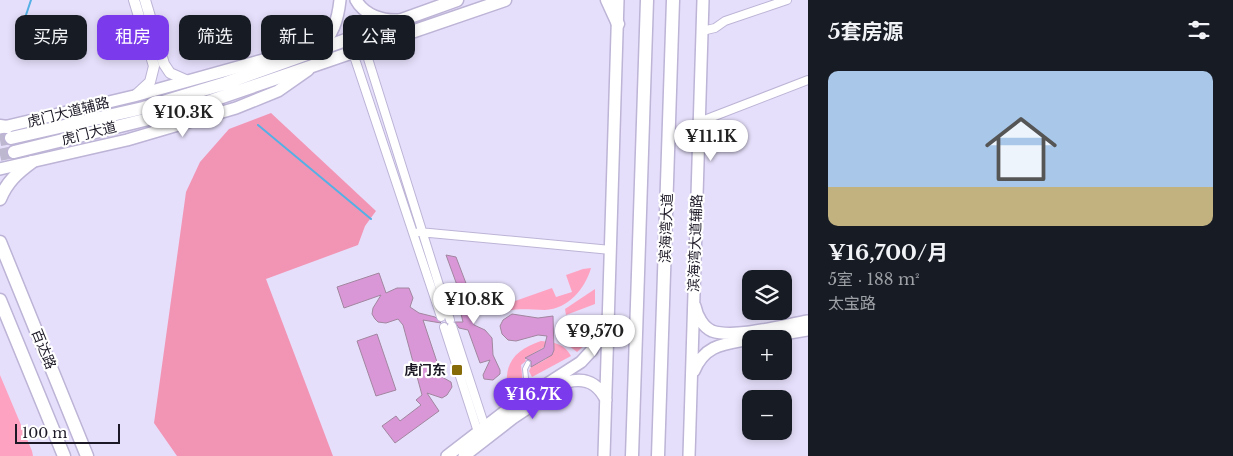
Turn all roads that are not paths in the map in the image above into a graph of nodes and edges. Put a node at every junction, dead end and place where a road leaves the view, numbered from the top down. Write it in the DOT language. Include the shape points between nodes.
graph roads {
  1 [pos="134,0"];
  2 [pos="145,0"];
  3 [pos="340,0"];
  4 [pos="356,0"];
  5 [pos="457,0"];
  6 [pos="505,0"];
  7 [pos="607,0"];
  8 [pos="618,0"];
  9 [pos="627,0"];
  10 [pos="647,0"];
  11 [pos="673,0"];
  12 [pos="695,0"];
  13 [pos="703,0"];
  14 [pos="787,0"];
  15 [pos="374,15"];
  16 [pos="415,15"];
  17 [pos="618,24"];
  18 [pos="702,27"];
  19 [pos="333,30"];
  20 [pos="415,31"];
  21 [pos="343,56"];
  22 [pos="263,60"];
  23 [pos="291,60"];
  24 [pos="362,60"];
  25 [pos="362,60"];
  26 [pos="314,66"];
  27 [pos="808,80"];
  28 [pos="188,81"];
  29 [pos="134,96"];
  30 [pos="699,122"];
  31 [pos="4,130"];
  32 [pos="14,152"];
  33 [pos="32,162"];
  34 [pos="0,163"];
  35 [pos="14,166"];
  36 [pos="0,169"];
  37 [pos="0,199"];
  38 [pos="413,232"];
  39 [pos="423,233"];
  40 [pos="0,242"];
  41 [pos="611,250"];
  42 [pos="0,300"];
  43 [pos="694,300"];
  44 [pos="609,313"];
  45 [pos="441,317"];
  46 [pos="808,321"];
  47 [pos="808,330"];
  48 [pos="721,333"];
  49 [pos="792,333"];
  50 [pos="742,341"];
  51 [pos="718,345"];
  52 [pos="528,363"];
  53 [pos="691,377"];
  54 [pos="513,387"];
  55 [pos="606,402"];
  56 [pos="77,429"];
  57 [pos="482,429"];
  58 [pos="55,434"];
  59 [pos="57,456"];
  60 [pos="64,456"];
  61 [pos="88,456"];
  62 [pos="95,456"];
  63 [pos="448,456"];
  64 [pos="464,456"];
  65 [pos="604,456"];
  66 [pos="632,456"];
  67 [pos="658,456"];
  68 [pos="689,456"];
  1 -- 29 [label="street" via="154,66 150,82"];
  2 -- 28 [label="street" via="164,64 170,74"];
  3 -- 19 [label="main road"];
  4 -- 15 [label="main road"];
  5 -- 16 [label="main road, 虎门大道"];
  6 -- 20 [label="main road, 虎门大道"];
  7 -- 17 [label="main road"];
  8 -- 17 [label="main road"];
  9 -- 17 [label="main road"];
  10 -- 66 [label="main road, 滨海湾大道"];
  11 -- 67 [label="main road, 滨海湾大道"];
  12 -- 18 [label="main road"];
  13 -- 18 [label="main road, 滨海湾大道辅路"];
  14 -- 18 [label="street" via="725,21 715,28"];
  17 -- 41 [label="main road"];
  18 -- 30 [label="main road, 滨海湾大道辅路"];
  21 -- 26 [label="main road, 虎门大道"];
  22 -- 28 [label="main road, 虎门大道辅路"];
  23 -- 31 [label="main road, 虎门大道" via="143,108"];
  24 -- 38 [label="street"];
  25 -- 39 [label="street"];
  26 -- 32 [label="main road, 虎门大道" via="181,111"];
  26 -- 33 [label="main road" via="278,91 236,108 127,140"];
  27 -- 30 [label="street"];
  28 -- 29 [label="main road, 虎门大道辅路"];
  29 -- 31 [label="main road, 虎门大道辅路"];
  30 -- 43 [label="main road, 滨海湾大道辅路"];
  33 -- 35 [label="main road"];
  33 -- 37 [label="main road" via="15,174"];
  34 -- 35 [label="main road"];
  35 -- 36 [label="main road"];
  38 -- 39 [label="street"];
  38 -- 45 [label="street"];
  39 -- 41 [label="street"];
  39 -- 57 [label="street"];
  40 -- 56 [label="main road, 百达路"];
  41 -- 44 [label="main road"];
  42 -- 58 [label="main road, 百达路"];
  43 -- 48 [label="main road" via="696,314 704,325"];
  43 -- 53 [label="main road, 滨海湾大道辅路"];
  44 -- 55 [label="main road"];
  44 -- 57 [label="main road" via="602,335 581,362"];
  46 -- 48 [label="main road"];
  47 -- 49 [label="main road"];
  48 -- 51 [label="main road" via="712,336 711,340"];
  50 -- 51 [label="main road"];
  51 -- 53 [label="main road" via="698,360"];
  52 -- 54 [label="lane" via="527,387"];
  53 -- 68 [label="main road, 滨海湾大道辅路"];
  55 -- 64 [label="main road" via="601,390 593,383 566,382"];
  55 -- 65 [label="main road"];
  56 -- 61 [label="main road, 百达路"];
  56 -- 62 [label="main road"];
  57 -- 63 [label="main road"];
  58 -- 59 [label="main road"];
  58 -- 60 [label="main road, 百达路"];
}
